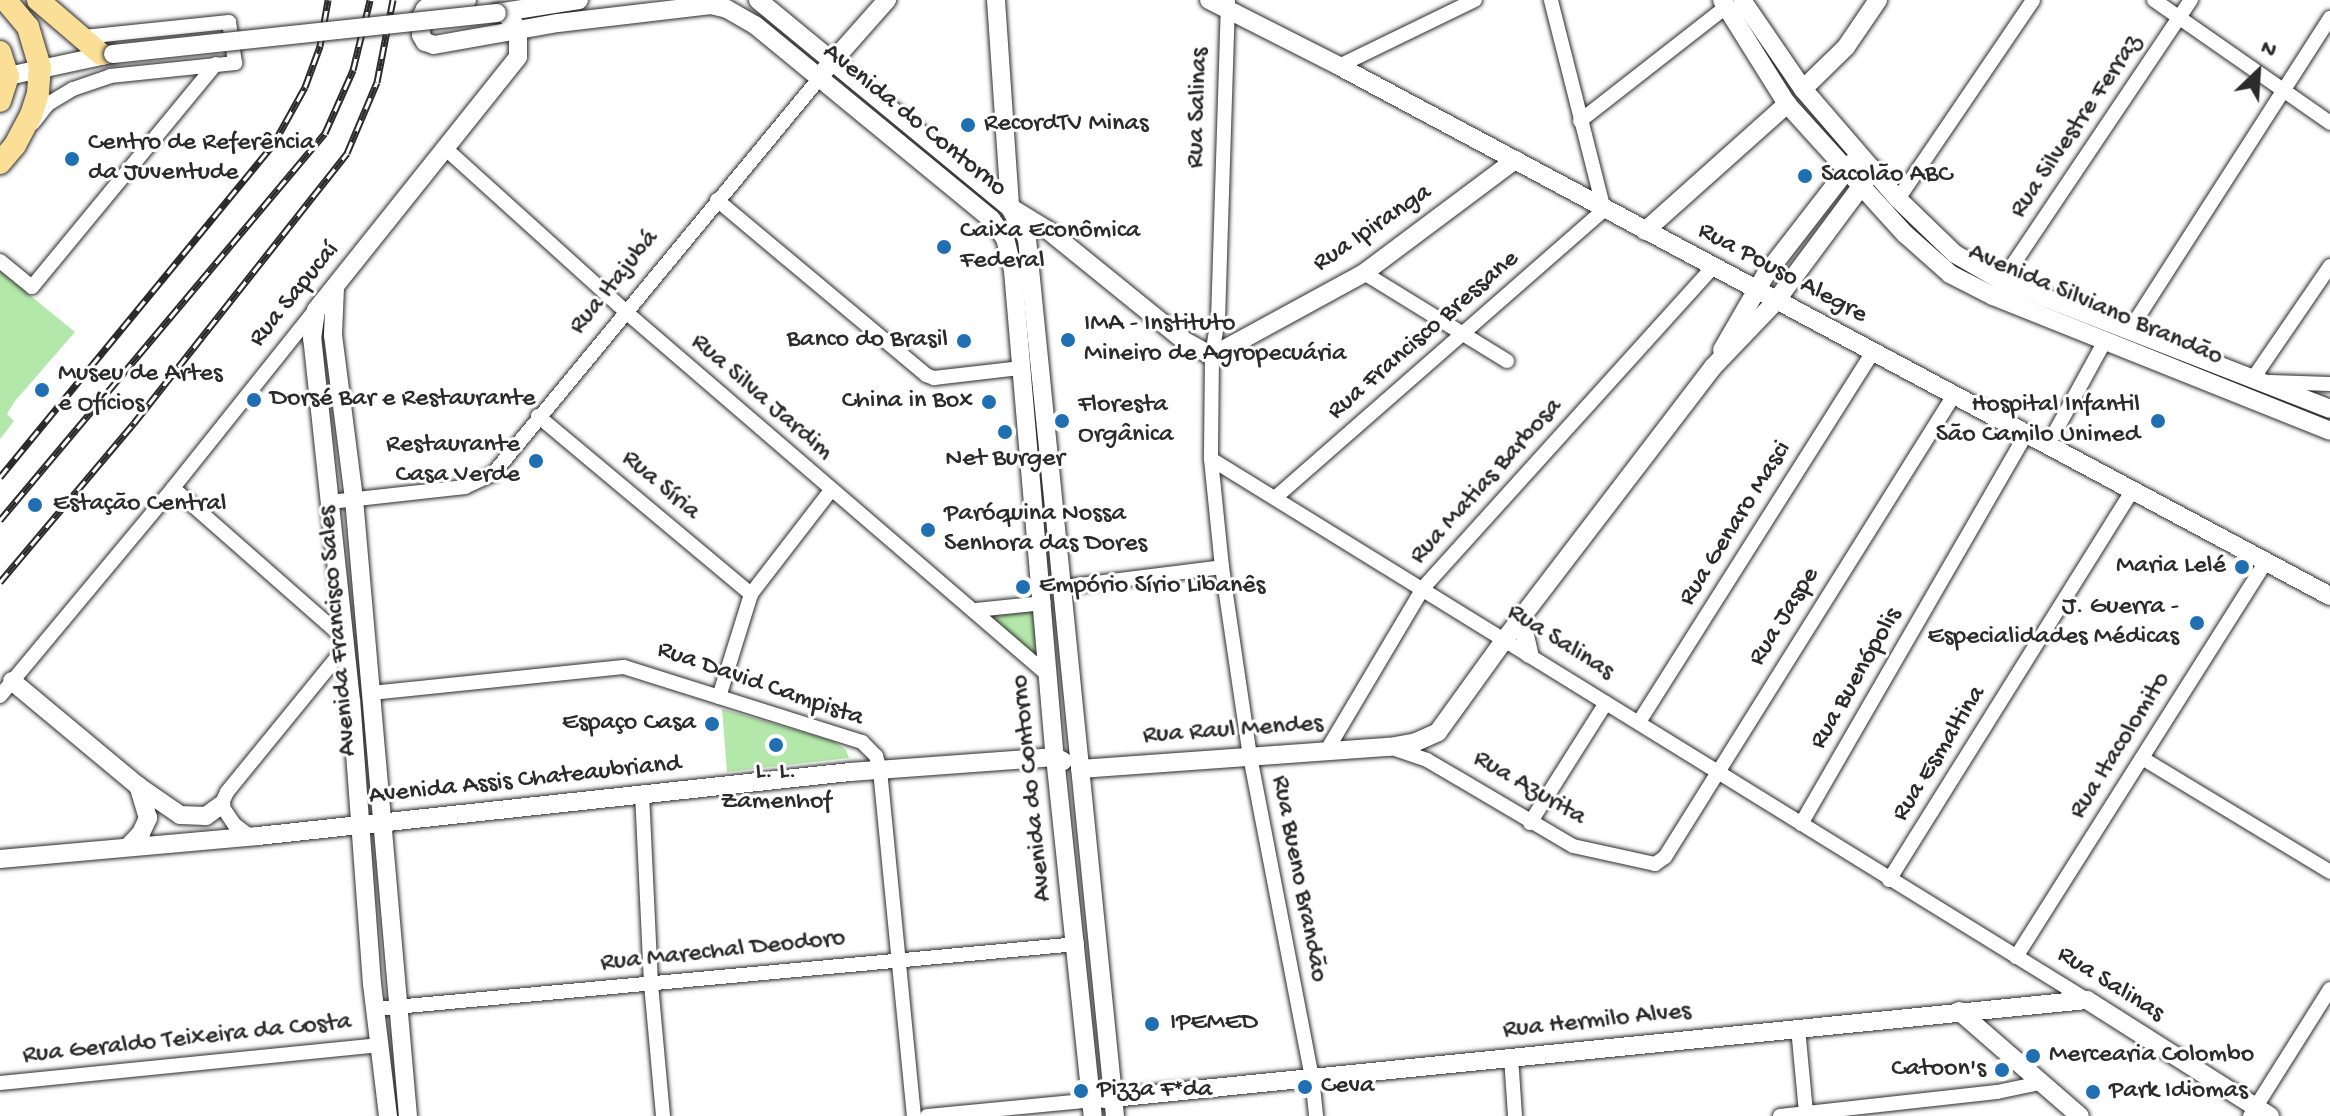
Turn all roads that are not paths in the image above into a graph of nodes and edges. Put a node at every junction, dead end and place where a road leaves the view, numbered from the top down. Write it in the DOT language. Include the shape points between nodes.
graph roads {
  1 [pos="5,0"];
  2 [pos="38,0"];
  3 [pos="467,0"];
  4 [pos="579,0"];
  5 [pos="758,0"];
  6 [pos="887,0"];
  7 [pos="996,0"];
  8 [pos="1209,0"];
  9 [pos="1475,0"];
  10 [pos="1551,0"];
  11 [pos="1878,0"];
  12 [pos="2033,0"];
  13 [pos="2154,0"];
  14 [pos="2191,0"];
  15 [pos="1730,2"];
  16 [pos="1228,5"];
  17 [pos="499,12"];
  18 [pos="2179,17"];
  19 [pos="2330,18"];
  20 [pos="558,23"];
  21 [pos="518,31"];
  22 [pos="84,37"];
  23 [pos="0,52"];
  24 [pos="107,54"];
  25 [pos="518,57"];
  26 [pos="832,61"];
  27 [pos="216,64"];
  28 [pos="1339,66"];
  29 [pos="40,67"];
  30 [pos="8,76"];
  31 [pos="818,80"];
  32 [pos="1803,89"];
  33 [pos="2283,90"];
  34 [pos="0,101"];
  35 [pos="1787,104"];
  36 [pos="1580,121"];
  37 [pos="2330,123"];
  38 [pos="15,145"];
  39 [pos="447,150"];
  40 [pos="1515,160"];
  41 [pos="1868,162"];
  42 [pos="0,163"];
  43 [pos="1845,170"];
  44 [pos="1859,186"];
  45 [pos="1898,199"];
  46 [pos="717,200"];
  47 [pos="1010,208"];
  48 [pos="1604,210"];
  49 [pos="991,219"];
  50 [pos="1645,231"];
  51 [pos="0,261"];
  52 [pos="2330,266"];
  53 [pos="1713,267"];
  54 [pos="1364,273"];
  55 [pos="2002,281"];
  56 [pos="335,286"];
  57 [pos="1755,290"];
  58 [pos="1776,301"];
  59 [pos="316,310"];
  60 [pos="626,312"];
  61 [pos="2129,331"];
  62 [pos="1465,333"];
  63 [pos="2105,341"];
  64 [pos="1873,352"];
  65 [pos="1212,356"];
  66 [pos="1507,361"];
  67 [pos="1713,367"];
  68 [pos="1021,368"];
  69 [pos="2254,380"];
  70 [pos="2330,384"];
  71 [pos="1954,395"];
  72 [pos="2330,409"];
  73 [pos="538,416"];
  74 [pos="2330,431"];
  75 [pos="2026,434"];
  76 [pos="2048,445"];
  77 [pos="1211,459"];
  78 [pos="173,488"];
  79 [pos="831,490"];
  80 [pos="2133,490"];
  81 [pos="1276,497"];
  82 [pos="354,499"];
  83 [pos="330,502"];
  84 [pos="2266,561"];
  85 [pos="1222,567"];
  86 [pos="1064,587"];
  87 [pos="1423,588"];
  88 [pos="751,594"];
  89 [pos="2330,596"];
  90 [pos="341,603"];
  91 [pos="1044,603"];
  92 [pos="976,610"];
  93 [pos="313,612"];
  94 [pos="1521,618"];
  95 [pos="1505,639"];
  96 [pos="346,642"];
  97 [pos="1529,654"];
  98 [pos="1049,676"];
  99 [pos="6,689"];
  100 [pos="371,693"];
  101 [pos="719,697"];
  102 [pos="1606,703"];
  103 [pos="1639,722"];
  104 [pos="1444,728"];
  105 [pos="1079,740"];
  106 [pos="1389,747"];
  107 [pos="1327,750"];
  108 [pos="1250,756"];
  109 [pos="1055,757"];
  110 [pos="2142,758"];
  111 [pos="1427,760"];
  112 [pos="1080,769"];
  113 [pos="880,770"];
  114 [pos="1716,770"];
  115 [pos="138,786"];
  116 [pos="642,793"];
  117 [pos="221,805"];
  118 [pos="383,822"];
  119 [pos="1530,823"];
  120 [pos="1801,824"];
  121 [pos="361,825"];
  122 [pos="251,837"];
  123 [pos="129,846"];
  124 [pos="0,859"];
  125 [pos="1655,864"];
  126 [pos="2330,872"];
  127 [pos="1889,880"];
  128 [pos="1077,944"];
  129 [pos="2016,957"];
  130 [pos="897,958"];
  131 [pos="651,984"];
  132 [pos="2330,989"];
  133 [pos="2087,1000"];
  134 [pos="399,1007"];
  135 [pos="374,1009"];
  136 [pos="1980,1017"];
  137 [pos="1798,1028"];
  138 [pos="378,1045"];
  139 [pos="1511,1057"];
  140 [pos="1312,1077"];
  141 [pos="0,1083"];
  142 [pos="2040,1083"];
  143 [pos="1114,1107"];
  144 [pos="1092,1108"];
  145 [pos="1806,1113"];
  146 [pos="2259,1113"];
  147 [pos="1825,1114"];
  148 [pos="388,1116"];
  149 [pos="408,1116"];
  150 [pos="663,1116"];
  151 [pos="914,1116"];
  152 [pos="927,1116"];
  153 [pos="1316,1116"];
  154 [pos="1515,1116"];
  155 [pos="1780,1116"];
  156 [pos="2080,1116"];
  1 -- 29 [label="main road" via="28,27"];
  2 -- 22 [label="main road"];
  3 -- 21 [label="street, Avenida do Contorno" via="425,9 425,42 434,45"];
  4 -- 17 [label="street"];
  5 -- 26 [label="street, Avenida do Contorno"];
  6 -- 26 [label="street, Rua Itajubá"];
  7 -- 47 [label="street"];
  8 -- 16 [label="street, Rua Pouso Alegre"];
  9 -- 28 [label="street"];
  10 -- 36 [label="street"];
  11 -- 32 [label="street" via="1846,47"];
  12 -- 45 [label="street"];
  13 -- 18 [label="street"];
  14 -- 18 [label="street, Rua Silvestre Ferraz"];
  15 -- 32 [label="street, Avenida Silviano Brandão"];
  15 -- 35 [label="street, Avenida Silviano Brandão"];
  15 -- 36 [label="street"];
  16 -- 28 [label="street, Rua Pouso Alegre"];
  16 -- 65 [label="street, Rua Salinas" via="1218,318"];
  17 -- 21 [label="street"];
  17 -- 24 [label="street, bridge"];
  18 -- 33 [label="street"];
  18 -- 55 [label="street, Rua Silvestre Ferraz"];
  19 -- 33 [label="street"];
  20 -- 21 [label="street, Avenida do Contorno"];
  20 -- 25 [label="street, Rua Sapucaí"];
  20 -- 31 [label="street, Avenida do Contorno" via="720,6 755,25"];
  21 -- 25 [label="street"];
  22 -- 24 [label="main road"];
  22 -- 27 [label="street" via="229,22 235,63"];
  23 -- 30 [label="main road"];
  24 -- 29 [label="street"];
  25 -- 39 [label="street, Rua Sapucaí"];
  26 -- 31 [label="street, Rua Itajubá"];
  26 -- 47 [label="street, Avenida do Contorno"];
  27 -- 38 [label="street" via="110,76 73,89 48,104"];
  27 -- 51 [label="street" via="32,287"];
  28 -- 40 [label="street, Rua Pouso Alegre"];
  29 -- 30 [label="street"];
  29 -- 38 [label="main road" via="38,93"];
  30 -- 34 [label="main road"];
  31 -- 46 [label="street, Rua Itajubá"];
  31 -- 49 [label="street, Avenida do Contorno"];
  32 -- 41 [label="street, Avenida Silviano Brandão"];
  33 -- 37 [label="street"];
  33 -- 61 [label="street"];
  35 -- 43 [label="street, Avenida Silviano Brandão"];
  35 -- 50 [label="street"];
  36 -- 48 [label="street"];
  38 -- 42 [label="main road"];
  39 -- 56 [label="street, Rua Sapucaí"];
  39 -- 60 [label="street, Rua Silva Jardim"];
  40 -- 48 [label="street, Rua Pouso Alegre"];
  40 -- 54 [label="street, Rua Ipiranga"];
  41 -- 43 [label="street"];
  41 -- 44 [label="street"];
  41 -- 45 [label="street, Avenida Silviano Brandão"];
  43 -- 44 [label="street, Avenida Silviano Brandão"];
  43 -- 57 [label="street"];
  44 -- 58 [label="street"];
  44 -- 63 [label="street, Avenida Silviano Brandão" via="1950,274"];
  45 -- 55 [label="street, Avenida Silviano Brandão" via="1955,254"];
  46 -- 60 [label="street, Rua Itajubá"];
  46 -- 68 [label="street" via="918,371 934,378"];
  47 -- 49 [label="street"];
  47 -- 65 [label="street" via="1043,227 1185,341"];
  47 -- 86 [label="street, Avenida do Contorno" via="1027,239 1031,265"];
  48 -- 50 [label="street, Rua Pouso Alegre"];
  48 -- 62 [label="street, Rua Francisco Bressane"];
  49 -- 68 [label="street, Avenida do Contorno" via="1009,249"];
  50 -- 53 [label="street, Rua Pouso Alegre"];
  52 -- 69 [label="street"];
  53 -- 57 [label="street, Rua Pouso Alegre"];
  53 -- 87 [label="street, Rua Matias Barbosa"];
  54 -- 62 [label="street"];
  54 -- 65 [label="street, Rua Ipiranga"];
  55 -- 61 [label="street, Avenida Silviano Brandão"];
  56 -- 59 [label="street, Rua Sapucaí"];
  56 -- 82 [label="street, Avenida Francisco Sales" via="333,335"];
  57 -- 58 [label="street, Rua Pouso Alegre"];
  57 -- 67 [label="street"];
  58 -- 64 [label="street, Rua Pouso Alegre"];
  58 -- 67 [label="street"];
  59 -- 78 [label="street, Rua Sapucaí"];
  59 -- 83 [label="street, Avenida Francisco Sales" via="312,339"];
  60 -- 73 [label="street, Rua Itajubá"];
  60 -- 79 [label="street, Rua Silva Jardim"];
  61 -- 69 [label="street, Avenida Silviano Brandão"];
  62 -- 66 [label="street"];
  62 -- 81 [label="street, Rua Francisco Bressane"];
  63 -- 74 [label="street, Avenida Silviano Brandão"];
  63 -- 76 [label="street"];
  64 -- 71 [label="street, Rua Pouso Alegre"];
  64 -- 103 [label="street, Rua Genaro Masci"];
  65 -- 77 [label="street, Rua Salinas"];
  67 -- 94 [label="street"];
  68 -- 91 [label="street, Avenida do Contorno"];
  69 -- 70 [label="street"];
  69 -- 72 [label="street, Avenida Silviano Brandão"];
  71 -- 75 [label="street, Rua Pouso Alegre"];
  71 -- 114 [label="street, Rua Jaspe"];
  73 -- 82 [label="street, Rua Itajubá" via="480,483"];
  73 -- 88 [label="street, Rua Síria"];
  75 -- 76 [label="street, Rua Pouso Alegre"];
  75 -- 120 [label="street, Rua Buenópolis"];
  76 -- 80 [label="street, Rua Pouso Alegre"];
  77 -- 81 [label="street, Rua Salinas"];
  77 -- 85 [label="street, Rua Bueno Brandão"];
  78 -- 93 [label="street"];
  78 -- 99 [label="street, Rua Sapucaí"];
  79 -- 88 [label="street"];
  79 -- 92 [label="street, Rua Silva Jardim"];
  80 -- 84 [label="street, Rua Pouso Alegre"];
  80 -- 127 [label="street, Rua Esmaltina"];
  81 -- 87 [label="street, Rua Salinas"];
  82 -- 83 [label="street, Rua Itajubá"];
  82 -- 100 [label="street, Avenida Francisco Sales"];
  83 -- 90 [label="street, Avenida Francisco Sales"];
  84 -- 89 [label="street, Rua Pouso Alegre"];
  84 -- 110 [label="street, Rua Itacolomito"];
  85 -- 86 [label="street"];
  85 -- 108 [label="street, Rua Bueno Brandão"];
  86 -- 105 [label="street, Avenida do Contorno"];
  87 -- 95 [label="street, Rua Salinas"];
  87 -- 107 [label="street, Rua Matias Barbosa"];
  88 -- 101 [label="street"];
  90 -- 93 [label="street"];
  90 -- 96 [label="street, Avenida Francisco Sales"];
  91 -- 92 [label="street"];
  91 -- 98 [label="street, Avenida do Contorno"];
  92 -- 98 [label="street, Rua Silva Jardim"];
  93 -- 96 [label="street"];
  94 -- 95 [label="street"];
  94 -- 97 [label="street"];
  95 -- 97 [label="street, Rua Salinas"];
  95 -- 104 [label="street"];
  96 -- 117 [label="street"];
  96 -- 121 [label="street, Avenida Francisco Sales"];
  97 -- 102 [label="street, Rua Salinas"];
  98 -- 109 [label="street, Avenida do Contorno"];
  99 -- 115 [label="street"];
  100 -- 101 [label="street, Rua David Campista" via="624,667"];
  100 -- 118 [label="street, Avenida Francisco Sales"];
  101 -- 113 [label="street, Rua David Campista" via="862,742 876,756"];
  102 -- 103 [label="street, Rua Salinas"];
  102 -- 119 [label="street"];
  103 -- 114 [label="street, Rua Salinas"];
  104 -- 106 [label="street" via="1428,738"];
  104 -- 111 [label="street"];
  105 -- 109 [label="street"];
  105 -- 112 [label="street, Avenida do Contorno"];
  106 -- 107 [label="street, Rua Raul Mendes"];
  106 -- 111 [label="street, Rua Azurita"];
  107 -- 108 [label="street, Rua Raul Mendes"];
  108 -- 112 [label="street, Rua Raul Mendes"];
  108 -- 140 [label="street, Rua Bueno Brandão"];
  109 -- 112 [label="street, Avenida Assis Chateaubriand"];
  109 -- 113 [label="street, Avenida Assis Chateaubriand"];
  109 -- 128 [label="street, Avenida do Contorno"];
  110 -- 126 [label="street"];
  110 -- 129 [label="street, Rua Itacolomito"];
  111 -- 119 [label="street, Rua Azurita"];
  112 -- 143 [label="street, Avenida do Contorno"];
  113 -- 116 [label="street, Avenida Assis Chateaubriand"];
  113 -- 130 [label="street"];
  114 -- 120 [label="street, Rua Salinas"];
  114 -- 125 [label="street, Rua Jaspe" via="1665,857"];
  115 -- 117 [label="street" via="192,818"];
  115 -- 123 [label="street" via="148,818"];
  116 -- 118 [label="street, Avenida Assis Chateaubriand"];
  116 -- 131 [label="street"];
  117 -- 122 [label="street"];
  118 -- 121 [label="street, Avenida Assis Chateaubriand"];
  118 -- 134 [label="street, Avenida Francisco Sales"];
  119 -- 125 [label="street, Rua Azurita" via="1573,846"];
  120 -- 127 [label="street, Rua Salinas"];
  121 -- 122 [label="street, Avenida Assis Chateaubriand"];
  121 -- 135 [label="street, Avenida Francisco Sales"];
  122 -- 123 [label="street, Avenida Assis Chateaubriand"];
  123 -- 124 [label="street, Avenida Assis Chateaubriand"];
  127 -- 129 [label="street, Rua Salinas"];
  128 -- 130 [label="street, Rua Marechal Deodoro"];
  128 -- 144 [label="street, Avenida do Contorno"];
  129 -- 133 [label="street, Rua Salinas"];
  130 -- 131 [label="street, Rua Marechal Deodoro"];
  130 -- 151 [label="street"];
  131 -- 134 [label="street, Rua Marechal Deodoro"];
  131 -- 150 [label="street"];
  132 -- 146 [label="street"];
  133 -- 136 [label="street"];
  133 -- 146 [label="street, Rua Salinas"];
  134 -- 135 [label="street, Rua Marechal Deodoro"];
  134 -- 149 [label="street, Avenida Francisco Sales"];
  135 -- 138 [label="street, Avenida Francisco Sales"];
  136 -- 137 [label="street, Rua Hermilo Alves" via="1959,1011"];
  136 -- 142 [label="street"];
  137 -- 139 [label="street, Rua Hermilo Alves"];
  137 -- 145 [label="street"];
  138 -- 141 [label="street, Rua Geraldo Teixeira da Costa"];
  138 -- 148 [label="street, Avenida Francisco Sales"];
  139 -- 140 [label="street, Rua Hermilo Alves"];
  139 -- 154 [label="street"];
  140 -- 143 [label="street, Rua Hermilo Alves"];
  140 -- 153 [label="street, Rua Bueno Brandão"];
  142 -- 147 [label="street"];
  142 -- 156 [label="street"];
  143 -- 144 [label="street, Rua Hermilo Alves"];
  144 -- 152 [label="street"];
  145 -- 147 [label="street"];
  145 -- 155 [label="street"];
}
